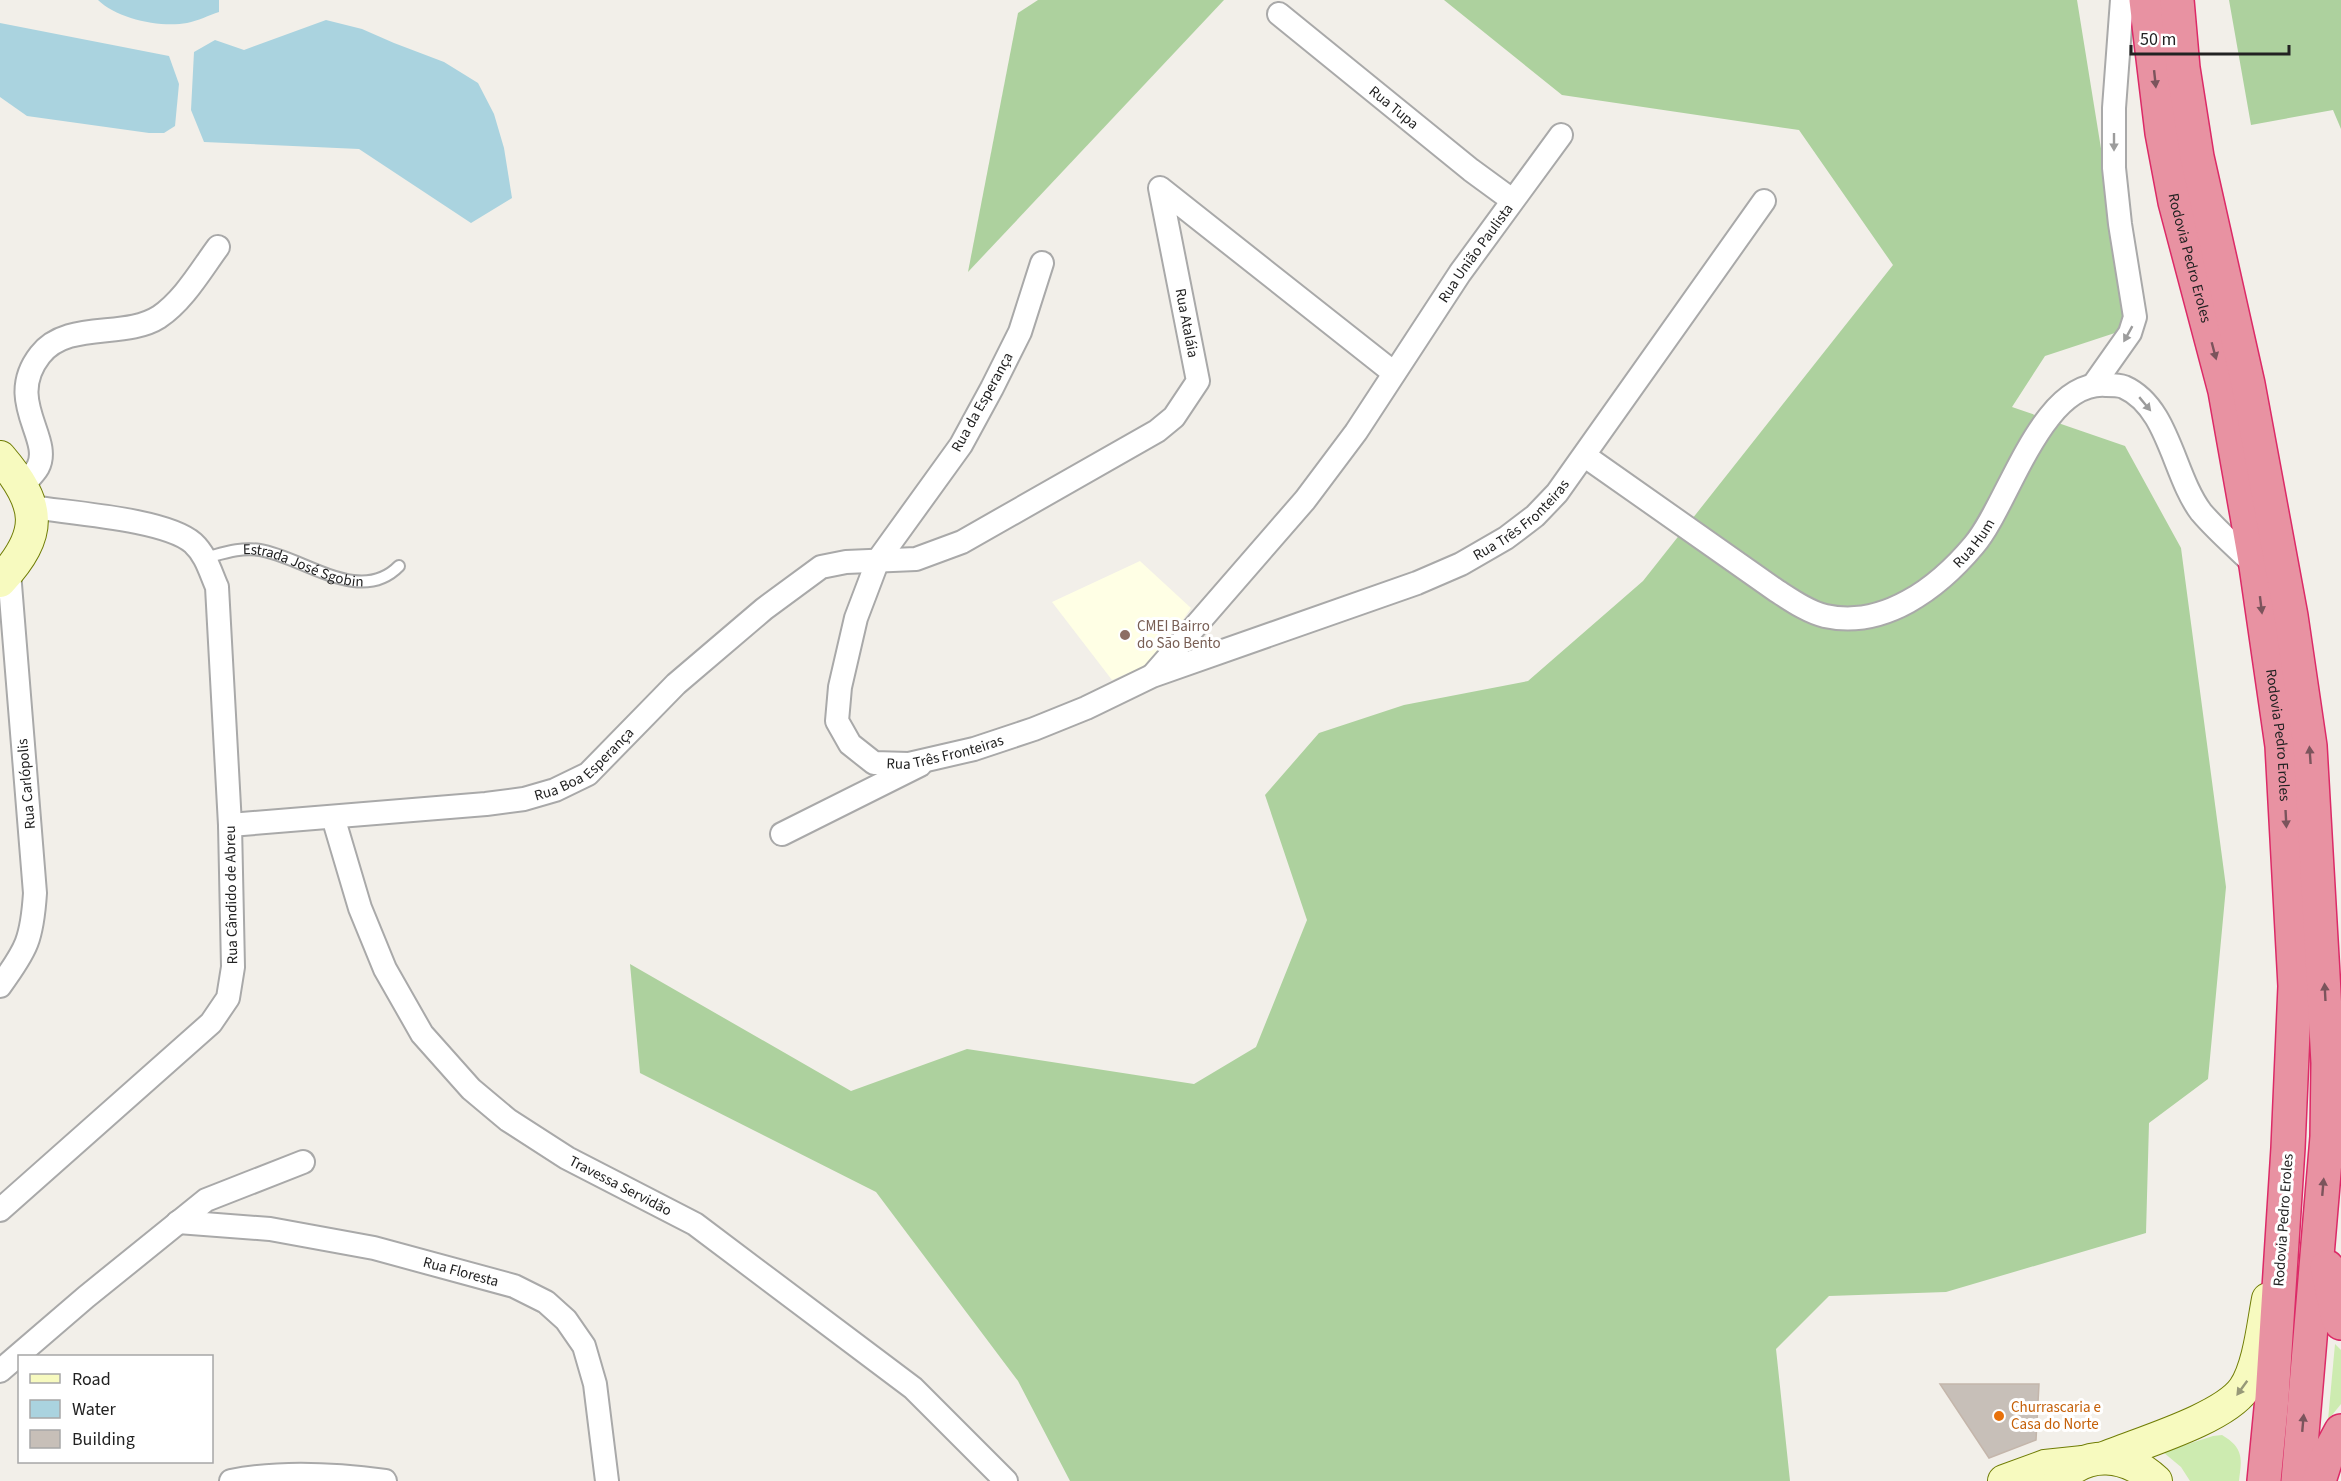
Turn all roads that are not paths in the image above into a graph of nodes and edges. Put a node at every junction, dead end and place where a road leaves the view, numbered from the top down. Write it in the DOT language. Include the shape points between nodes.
graph roads {
  1 [pos="2122,0"];
  2 [pos="2146,0"];
  3 [pos="2177,0"];
  4 [pos="1279,14"];
  5 [pos="1561,135"];
  6 [pos="1512,200"];
  7 [pos="1764,201"];
  8 [pos="218,247"];
  9 [pos="1042,262"];
  10 [pos="1394,373"];
  11 [pos="2094,384"];
  12 [pos="1585,456"];
  13 [pos="0,457"];
  14 [pos="27,496"];
  15 [pos="205,558"];
  16 [pos="878,560"];
  17 [pos="399,566"];
  18 [pos="2256,566"];
  19 [pos="4,576"];
  20 [pos="1152,676"];
  21 [pos="935,758"];
  22 [pos="333,817"];
  23 [pos="230,825"];
  24 [pos="782,834"];
  25 [pos="0,986"];
  26 [pos="303,1162"];
  27 [pos="0,1210"];
  28 [pos="178,1222"];
  29 [pos="2282,1231"];
  30 [pos="2320,1233"];
  31 [pos="2341,1323"];
  32 [pos="19,1355"];
  33 [pos="18,1356"];
  34 [pos="0,1371"];
  35 [pos="2341,1431"];
  36 [pos="2094,1460"];
  37 [pos="231,1481"];
  38 [pos="385,1481"];
  39 [pos="607,1481"];
  40 [pos="1005,1481"];
  41 [pos="2004,1481"];
  42 [pos="2059,1481"];
  43 [pos="2156,1481"];
  44 [pos="2264,1481"];
  45 [pos="2298,1481"];
  46 [pos="2319,1481"];
  1 -- 11 [label="street, one-way" via="2114,168 2135,317 2130,333"];
  2 -- 18 [label="highway, Rodovia Pedro Eroles, one-way" via="2162,133 2175,202 2225,391"];
  30 -- 3 [label="highway, Rodovia Pedro Eroles, one-way" via="2328,1063 2310,746 2291,616 2248,384 2197,157"];
  4 -- 6 [label="street, Rua Tupa"];
  5 -- 6 [label="street, Rua União Paulista"];
  6 -- 10 [label="street, Rua União Paulista"];
  7 -- 12 [label="street, Rua Três Fronteiras"];
  8 -- 14 [label="street" via="187,291 160,316 143,324 56,341 41,353 25,382 27,405 41,450"];
  9 -- 16 [label="street, Rua da Esperança" via="1020,332 961,445"];
  10 -- 16 [label="street, Rua Ataláia" via="1160,188 1198,381 1174,417 962,542 916,559"];
  10 -- 20 [label="street, Rua Três Fronteiras" via="1305,500"];
  11 -- 12 [label="street, Rua Hum" via="2075,392 2054,409 1974,545 1936,583 1903,605 1870,616 1825,616 1801,606"];
  11 -- 18 [label="street, one-way" via="2122,386 2144,400 2201,511"];
  12 -- 20 [label="street, Rua Três Fronteiras" via="1536,516 1461,564"];
  13 -- 14 [label="street"];
  14 -- 15 [label="street" via="172,531 192,542"];
  14 -- 19 [label="street" via="31,528 23,550"];
  15 -- 17 [label="lane, Estrada José Sgobin" via="237,549 261,550 365,583 378,580"];
  15 -- 23 [label="street, Rua Cândido de Abreu" via="217,587"];
  16 -- 21 [label="street, Rua Três Fronteiras" via="846,654 837,721 850,744 874,763 909,764"];
  16 -- 22 [label="street, Rua Boa Esperança" via="821,567 675,684 588,774 577,780 524,799"];
  18 -- 29 [label="highway, Rodovia Pedro Eroles, one-way" via="2282,746 2295,986"];
  19 -- 25 [label="street, Rua Carlópolis" via="36,892 33,926 24,953"];
  20 -- 21 [label="street, Rua Três Fronteiras" via="1034,729"];
  21 -- 24 [label="street"];
  22 -- 23 [label="street, Rua Boa Esperança"];
  22 -- 40 [label="street, Travessa Servidão" via="360,908 385,969 422,1034 471,1089 508,1120 567,1158 694,1224 913,1388"];
  23 -- 27 [label="street, Rua Cândido de Abreu" via="233,967 228,998 212,1023"];
  26 -- 28 [label="street" via="206,1200"];
  28 -- 32 [label="street"];
  28 -- 39 [label="street, Rua Floresta" via="270,1229 374,1248 514,1286 546,1302 566,1320 584,1346 595,1384"];
  29 -- 36 [label="street, one-way" via="2254,1367 2245,1388 2205,1417"];
  29 -- 44 [label="highway, Rodovia Pedro Eroles"];
  30 -- 31 [label="highway"];
  45 -- 30 [label="highway, Rodovia Pedro Eroles, one-way"];
  33 -- 34 [label="street"];
  35 -- 46 [label="highway"];
  36 -- 41 [label="street" via="2045,1466"];
  36 -- 42 [label="street" via="2066,1473"];
  36 -- 43 [label="street" via="2125,1460 2144,1469"];
  37 -- 38 [label="street" via="302,1474"];
}
